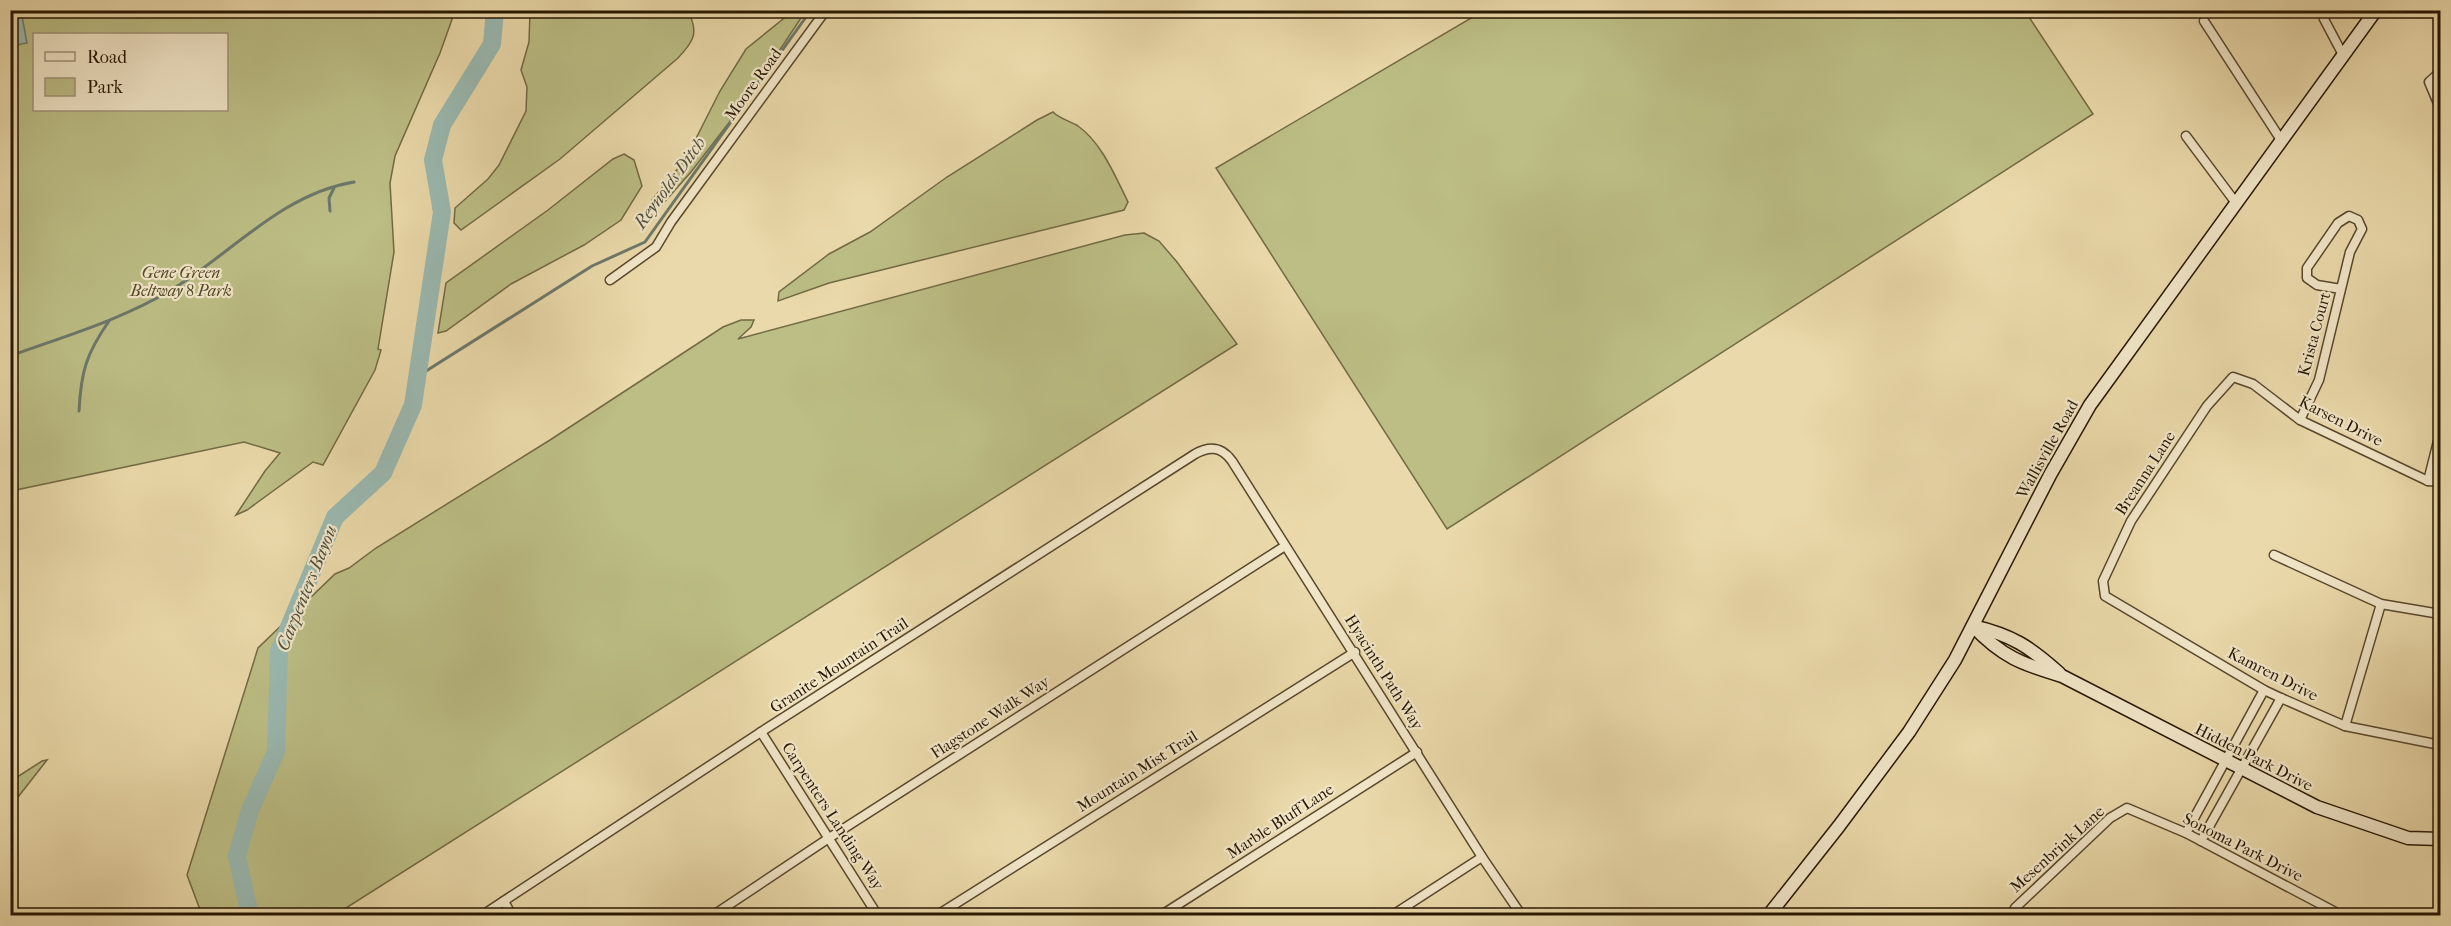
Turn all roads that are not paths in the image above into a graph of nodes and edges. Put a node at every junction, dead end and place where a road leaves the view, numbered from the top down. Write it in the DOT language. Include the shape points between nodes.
graph roads {
  1 [pos="826,10"];
  2 [pos="2376,10"];
  3 [pos="2324,19"];
  4 [pos="2204,21"];
  5 [pos="2343,55"];
  6 [pos="2440,72"];
  7 [pos="2440,108"];
  8 [pos="2186,136"];
  9 [pos="2282,140"];
  10 [pos="2236,203"];
  11 [pos="610,280"];
  12 [pos="2341,289"];
  13 [pos="2233,377"];
  14 [pos="2300,420"];
  15 [pos="2440,433"];
  16 [pos="1216,448"];
  17 [pos="2428,481"];
  18 [pos="2440,482"];
  19 [pos="1285,546"];
  20 [pos="2274,555"];
  21 [pos="2105,596"];
  22 [pos="2380,604"];
  23 [pos="2440,614"];
  24 [pos="1973,626"];
  25 [pos="1355,652"];
  26 [pos="2264,690"];
  27 [pos="2281,698"];
  28 [pos="2345,726"];
  29 [pos="761,732"];
  30 [pos="2440,745"];
  31 [pos="1417,752"];
  32 [pos="2224,761"];
  33 [pos="2240,769"];
  34 [pos="2127,808"];
  35 [pos="2186,833"];
  36 [pos="829,838"];
  37 [pos="2440,839"];
  38 [pos="2201,841"];
  39 [pos="1482,856"];
  40 [pos="504,901"];
  41 [pos="1407,906"];
  42 [pos="481,915"];
  43 [pos="512,915"];
  44 [pos="712,915"];
  45 [pos="878,915"];
  46 [pos="936,915"];
  47 [pos="1160,915"];
  48 [pos="1391,915"];
  49 [pos="1413,915"];
  50 [pos="1522,915"];
  51 [pos="1768,915"];
  52 [pos="2012,915"];
  53 [pos="2343,915"];
  1 -- 11 [label="street, Moore Road" via="656,247"];
  2 -- 5 [label="main road, Wallisville Road"];
  3 -- 5 [label="street"];
  4 -- 9 [label="street"];
  5 -- 9 [label="main road, Wallisville Road"];
  6 -- 7 [label="street" via="2429,82"];
  8 -- 10 [label="street"];
  9 -- 10 [label="main road, Wallisville Road"];
  10 -- 24 [label="main road, Wallisville Road" via="2090,405"];
  12 -- 12 [label="street, Krista Court" via="2350,252 2362,229 2358,220 2349,216 2338,223 2307,268 2307,278 2317,285"];
  12 -- 14 [label="street, Krista Court" via="2319,380"];
  13 -- 14 [label="street, Karsen Drive" via="2253,384"];
  13 -- 21 [label="street, Breanna Lane" via="2207,406 2131,521 2103,581"];
  14 -- 17 [label="street, Karsen Drive"];
  15 -- 17 [label="street"];
  16 -- 19 [label="street, Hyacinth Path Way" via="1232,460"];
  16 -- 29 [label="street, Granite Mountain Trail" via="1195,454"];
  17 -- 18 [label="street, Karsen Drive"];
  19 -- 25 [label="street, Hyacinth Path Way"];
  19 -- 36 [label="street, Flagstone Walk Way"];
  20 -- 22 [label="street"];
  21 -- 26 [label="street, Kamren Drive"];
  22 -- 23 [label="street"];
  22 -- 28 [label="street"];
  24 -- 32 [label="main road, Hidden Park Drive" via="2000,633 2034,650 2062,676"];
  24 -- 51 [label="main road, Wallisville Road" via="1909,732"];
  25 -- 31 [label="street, Hyacinth Path Way"];
  25 -- 46 [label="street, Mountain Mist Trail"];
  26 -- 27 [label="street, Kamren Drive"];
  26 -- 32 [label="street"];
  27 -- 28 [label="street, Kamren Drive"];
  27 -- 33 [label="street"];
  28 -- 30 [label="street, Kamren Drive"];
  29 -- 36 [label="street, Carpenters Landing Way"];
  29 -- 40 [label="street, Granite Mountain Trail"];
  31 -- 39 [label="street, Hyacinth Path Way"];
  31 -- 47 [label="street, Marble Bluff Lane"];
  32 -- 33 [label="main road, Hidden Park Drive"];
  32 -- 35 [label="street"];
  33 -- 37 [label="main road, Hidden Park Drive" via="2317,807 2408,838"];
  33 -- 38 [label="street"];
  34 -- 35 [label="street, Sonoma Park Drive"];
  34 -- 52 [label="street, Mesenbrink Lane" via="2110,818"];
  35 -- 38 [label="street, Sonoma Park Drive"];
  36 -- 44 [label="street, Flagstone Walk Way"];
  36 -- 45 [label="street, Carpenters Landing Way"];
  38 -- 53 [label="street, Sonoma Park Drive"];
  39 -- 41 [label="street"];
  39 -- 50 [label="street, Hyacinth Path Way"];
  40 -- 42 [label="street, Granite Mountain Trail"];
  40 -- 43 [label="street"];
  41 -- 48 [label="street"];
  41 -- 49 [label="street"];
}
